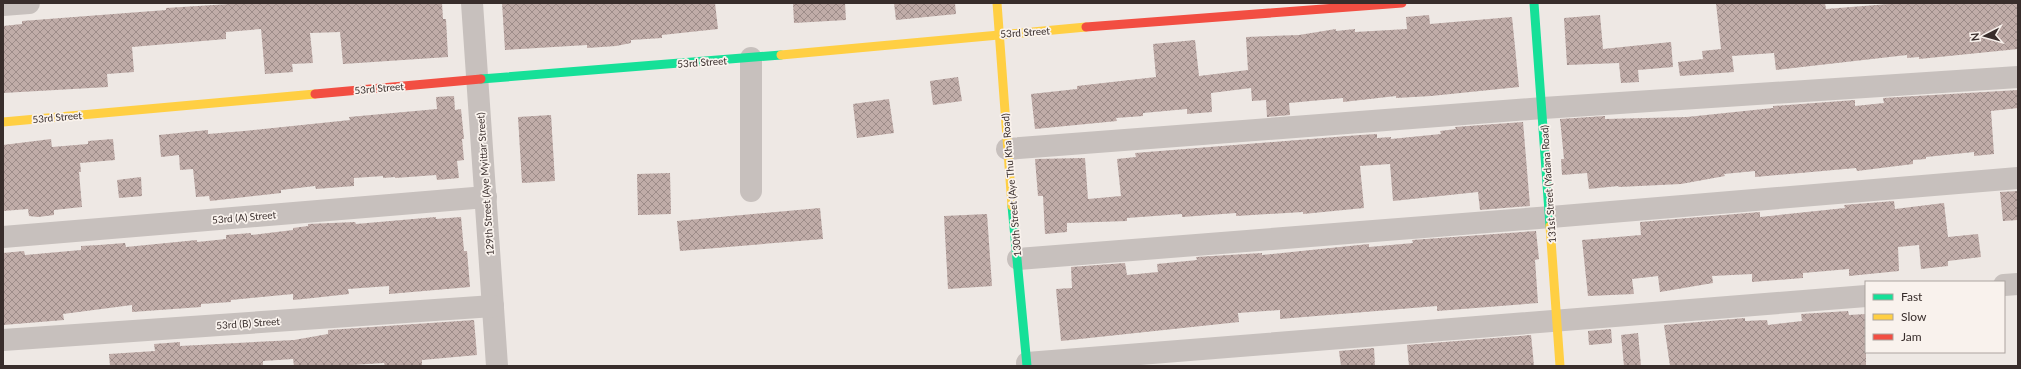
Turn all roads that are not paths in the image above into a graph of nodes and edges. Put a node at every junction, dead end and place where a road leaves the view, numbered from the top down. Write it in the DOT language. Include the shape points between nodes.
graph roads {
  1 [pos="29,3"];
  2 [pos="472,3"];
  3 [pos="997,3"];
  4 [pos="1402,3"];
  5 [pos="1534,3"];
  6 [pos="3,5"];
  7 [pos="999,34"];
  8 [pos="751,58"];
  9 [pos="2018,77"];
  10 [pos="478,79"];
  11 [pos="1543,108"];
  12 [pos="3,122"];
  13 [pos="1007,149"];
  14 [pos="2018,178"];
  15 [pos="751,191"];
  16 [pos="486,197"];
  17 [pos="1551,217"];
  18 [pos="3,237"];
  19 [pos="1018,259"];
  20 [pos="2018,284"];
  21 [pos="2005,285"];
  22 [pos="1865,296"];
  23 [pos="493,306"];
  24 [pos="1556,322"];
  25 [pos="3,340"];
  26 [pos="1027,364"];
  27 [pos="497,366"];
  28 [pos="1560,366"];
  1 -- 6 [label="street"];
  2 -- 10 [label="street, 129th Street (Aye Myittar Street)"];
  3 -- 7 [label="street, 130th Street (Aye Thu Kha Road)"];
  4 -- 7 [label="street, 53rd Street"];
  5 -- 11 [label="street, 131st Street (Yadana Road)"];
  7 -- 8 [label="street, 53rd Street"];
  7 -- 13 [label="street, 130th Street (Aye Thu Kha Road)"];
  8 -- 10 [label="street, 53rd Street"];
  8 -- 15 [label="street"];
  9 -- 11 [label="street"];
  10 -- 12 [label="street, 53rd Street"];
  10 -- 16 [label="street, 129th Street (Aye Myittar Street)"];
  11 -- 13 [label="street"];
  11 -- 17 [label="street, 131st Street (Yadana Road)"];
  13 -- 19 [label="street, 130th Street (Aye Thu Kha Road)"];
  14 -- 17 [label="street"];
  16 -- 18 [label="street, 53rd (A) Street"];
  16 -- 23 [label="street, 129th Street (Aye Myittar Street)"];
  17 -- 19 [label="street"];
  17 -- 24 [label="street, 131st Street (Yadana Road)"];
  19 -- 26 [label="street, 130th Street (Aye Thu Kha Road)"];
  20 -- 21 [label="street"];
  22 -- 24 [label="street"];
  23 -- 25 [label="street, 53rd (B) Street"];
  23 -- 27 [label="street, 129th Street (Aye Myittar Street)"];
  24 -- 26 [label="street"];
  24 -- 28 [label="street, 131st Street (Yadana Road)"];
}
